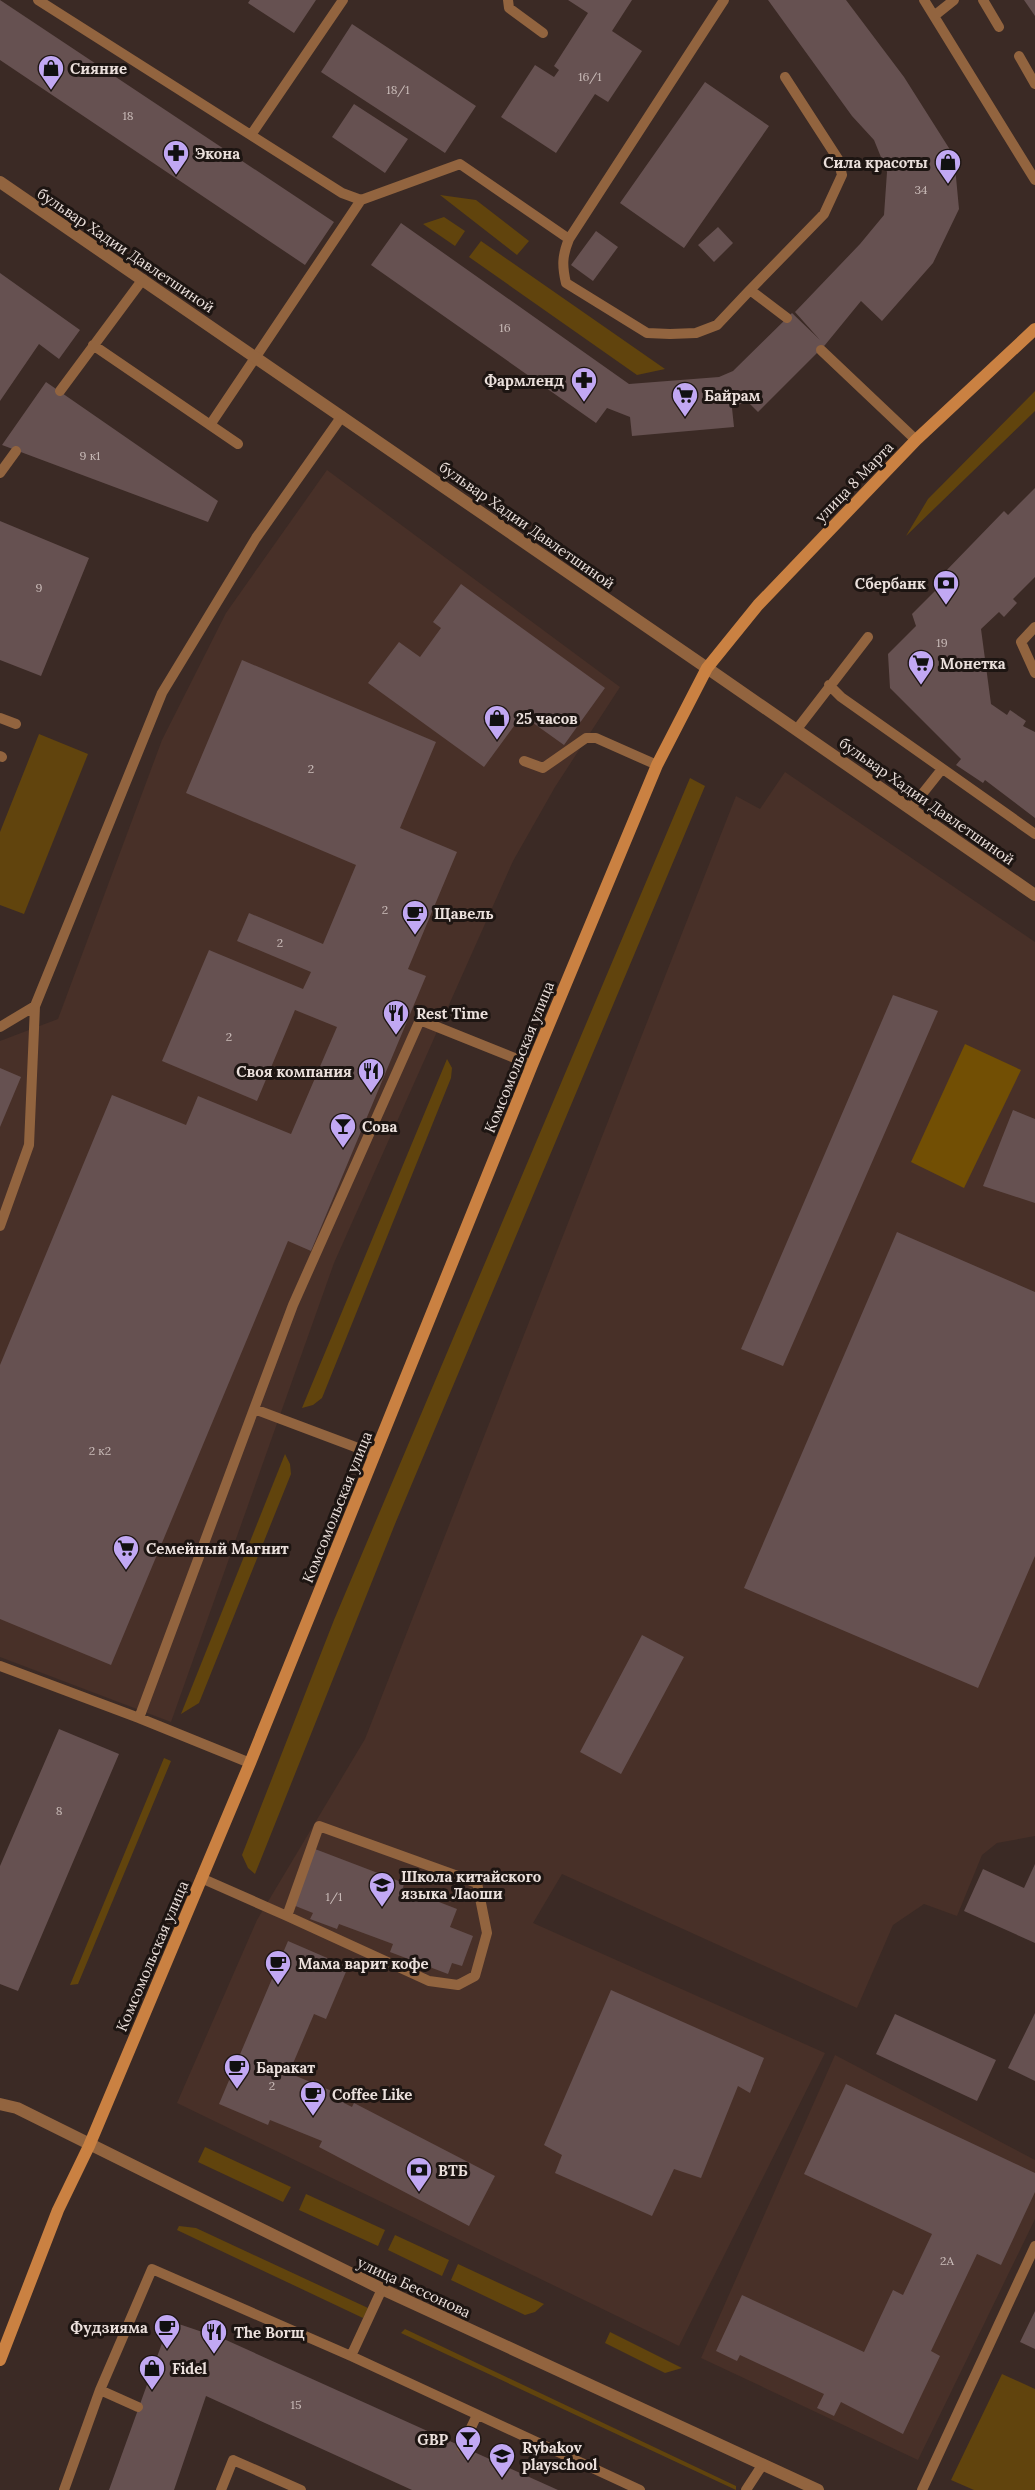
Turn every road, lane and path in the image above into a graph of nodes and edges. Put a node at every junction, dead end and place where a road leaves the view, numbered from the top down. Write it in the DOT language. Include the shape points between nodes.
graph roads {
  1 [pos="38,0"];
  2 [pos="343,0"];
  3 [pos="508,0"];
  4 [pos="724,0"];
  5 [pos="924,0"];
  6 [pos="954,0"];
  7 [pos="983,0"];
  8 [pos="934,16"];
  9 [pos="999,27"];
  10 [pos="543,33"];
  11 [pos="1019,56"];
  12 [pos="784,77"];
  13 [pos="1035,84"];
  14 [pos="251,135"];
  15 [pos="1035,180"];
  16 [pos="0,182"];
  17 [pos="361,200"];
  18 [pos="569,239"];
  19 [pos="143,279"];
  20 [pos="750,290"];
  21 [pos="787,318"];
  22 [pos="1035,329"];
  23 [pos="93,345"];
  24 [pos="821,350"];
  25 [pos="255,356"];
  26 [pos="60,391"];
  27 [pos="342,416"];
  28 [pos="210,425"];
  29 [pos="915,440"];
  30 [pos="238,444"];
  31 [pos="16,451"];
  32 [pos="0,473"];
  33 [pos="1035,627"];
  34 [pos="868,637"];
  35 [pos="707,668"];
  36 [pos="1035,673"];
  37 [pos="829,685"];
  38 [pos="0,718"];
  39 [pos="16,724"];
  40 [pos="796,729"];
  41 [pos="524,761"];
  42 [pos="657,765"];
  43 [pos="942,769"];
  44 [pos="910,808"];
  45 [pos="1035,834"];
  46 [pos="1035,895"];
  47 [pos="36,1006"];
  48 [pos="0,1026"];
  49 [pos="532,1065"];
  50 [pos="0,1226"];
  51 [pos="254,1409"];
  52 [pos="374,1454"];
  53 [pos="0,1666"];
  54 [pos="139,1718"];
  55 [pos="250,1763"];
  56 [pos="201,1878"];
  57 [pos="287,1916"];
  58 [pos="0,2104"];
  59 [pos="89,2146"];
  60 [pos="1035,2246"];
  61 [pos="382,2289"];
  62 [pos="351,2356"];
  63 [pos="0,2360"];
  64 [pos="100,2390"];
  65 [pos="138,2407"];
  66 [pos="477,2415"];
  67 [pos="462,2447"];
  68 [pos="763,2464"];
  69 [pos="64,2490"];
  70 [pos="221,2490"];
  71 [pos="301,2490"];
  72 [pos="640,2490"];
  73 [pos="746,2490"];
  74 [pos="818,2490"];
  75 [pos="922,2490"];
  1 -- 14 [label="lane"];
  2 -- 14 [label="lane"];
  3 -- 10 [label="lane" via="509,8"];
  4 -- 18 [label="lane"];
  5 -- 8 [label="lane"];
  6 -- 8 [label="lane"];
  7 -- 9 [label="lane"];
  8 -- 15 [label="lane"];
  11 -- 13 [label="lane"];
  12 -- 20 [label="lane" via="838,159 842,175 824,214"];
  14 -- 17 [label="lane" via="342,193"];
  16 -- 19 [label="street, бульвар Хадии Давлетшиной"];
  17 -- 18 [label="lane" via="460,164"];
  17 -- 25 [label="lane"];
  18 -- 20 [label="lane" via="562,267 567,283 647,333 696,333 717,325"];
  19 -- 23 [label="lane"];
  19 -- 25 [label="street, бульвар Хадии Давлетшиной"];
  20 -- 21 [label="lane"];
  22 -- 29 [label="main road, улица 8 Марта"];
  23 -- 26 [label="lane"];
  23 -- 28 [label="lane"];
  24 -- 29 [label="lane"];
  25 -- 27 [label="street, бульвар Хадии Давлетшиной"];
  25 -- 28 [label="lane"];
  27 -- 35 [label="street, бульвар Хадии Давлетшиной"];
  27 -- 47 [label="lane" via="256,538 162,693"];
  28 -- 30 [label="lane"];
  29 -- 35 [label="main road, улица 8 Марта" via="758,604"];
  31 -- 32 [label="lane"];
  33 -- 36 [label="lane" via="1021,642"];
  34 -- 37 [label="lane"];
  35 -- 40 [label="street, бульвар Хадии Давлетшиной"];
  35 -- 42 [label="main road, Комсомольская улица"];
  37 -- 40 [label="lane"];
  37 -- 43 [label="lane"];
  38 -- 39 [label="lane"];
  40 -- 44 [label="street, бульвар Хадии Давлетшиной"];
  41 -- 42 [label="lane" via="543,768 586,738 596,738"];
  42 -- 49 [label="main road, Комсомольская улица"];
  43 -- 44 [label="lane"];
  43 -- 45 [label="lane"];
  44 -- 46 [label="street, бульвар Хадии Давлетшиной"];
  47 -- 48 [label="lane"];
  47 -- 50 [label="lane" via="29,1145"];
  49 -- 51 [label="lane" via="420,1020 293,1305"];
  49 -- 52 [label="main road, Комсомольская улица"];
  51 -- 52 [label="lane"];
  51 -- 54 [label="lane"];
  52 -- 55 [label="main road, Комсомольская улица"];
  53 -- 54 [label="lane"];
  54 -- 55 [label="lane"];
  55 -- 56 [label="main road, Комсомольская улица"];
  56 -- 57 [label="lane"];
  56 -- 59 [label="main road, Комсомольская улица"];
  57 -- 57 [label="lane" via="319,1826 477,1883 487,1933 475,1976 458,1985 429,1981"];
  58 -- 59 [label="street, улица Бессонова" via="17,2108"];
  59 -- 61 [label="street, улица Бессонова"];
  59 -- 63 [label="main road, Комсомольская улица" via="58,2210"];
  60 -- 75 [label="lane"];
  61 -- 62 [label="lane"];
  61 -- 68 [label="street, улица Бессонова"];
  62 -- 64 [label="lane" via="152,2269"];
  62 -- 66 [label="lane"];
  64 -- 65 [label="lane"];
  64 -- 69 [label="lane"];
  66 -- 67 [label="lane"];
  66 -- 72 [label="lane"];
  68 -- 73 [label="lane"];
  68 -- 74 [label="street, улица Бессонова"];
  70 -- 71 [label="lane" via="233,2460"];
}
